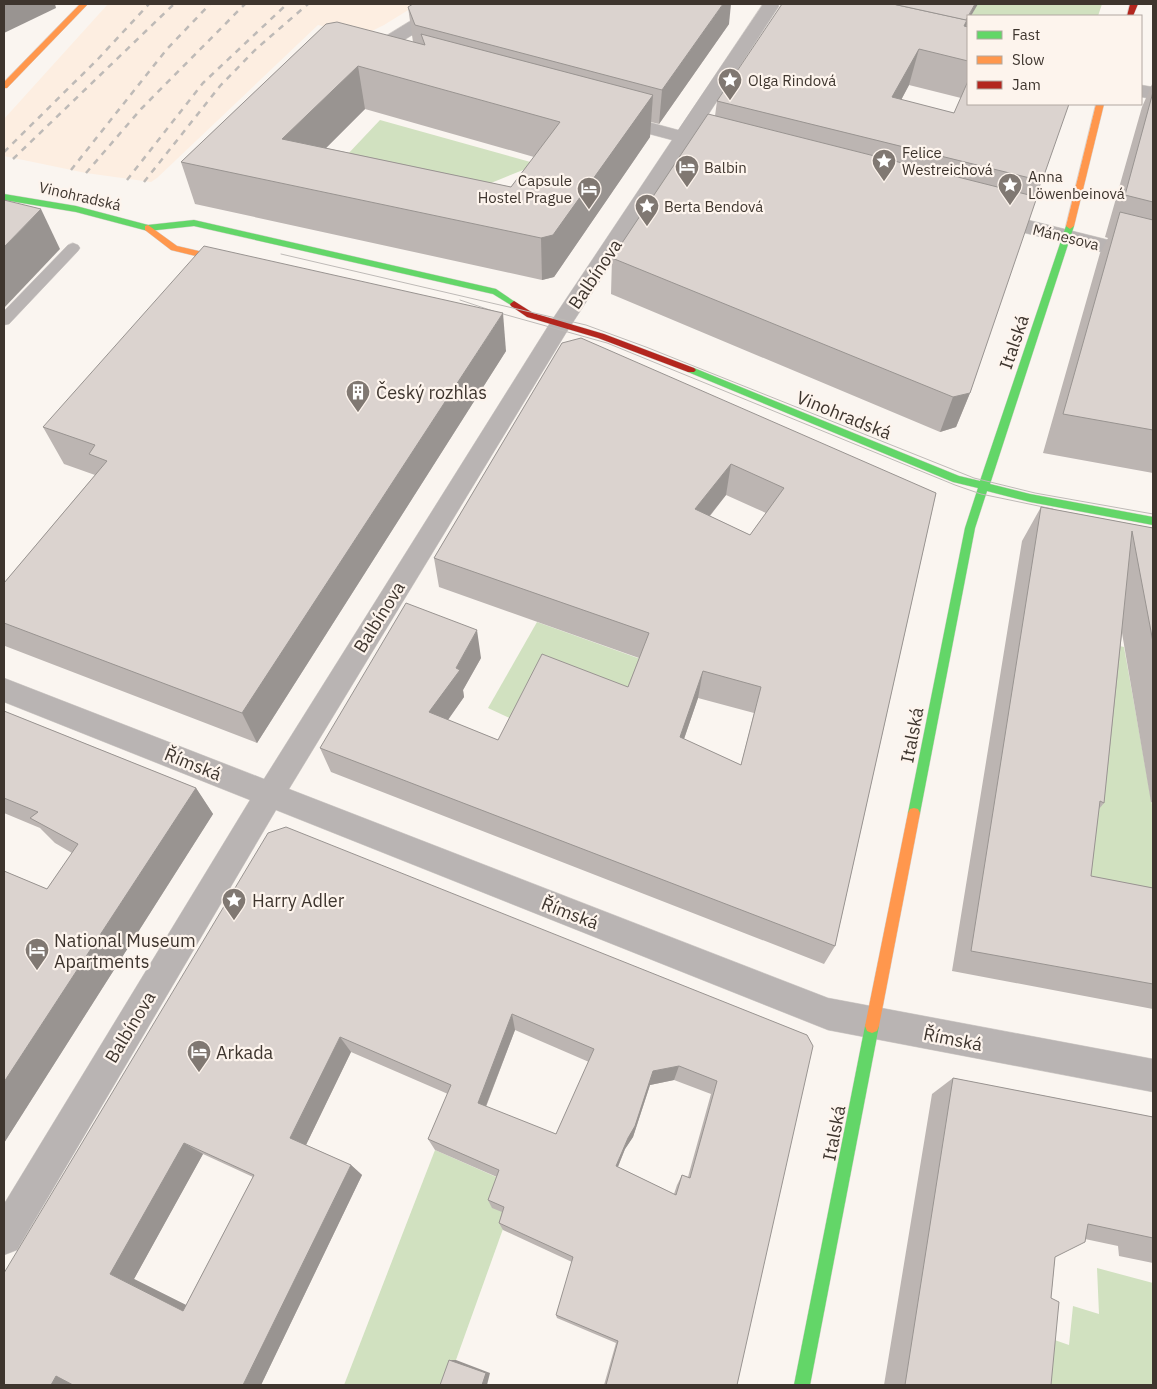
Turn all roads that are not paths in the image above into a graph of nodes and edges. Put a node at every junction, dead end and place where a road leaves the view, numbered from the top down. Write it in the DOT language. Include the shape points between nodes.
graph roads {
  1 [pos="450,4"];
  2 [pos="81,5"];
  3 [pos="772,7"];
  4 [pos="397,61"];
  5 [pos="4,86"];
  6 [pos="1100,105"];
  7 [pos="595,114"];
  8 [pos="683,137"];
  9 [pos="713,145"];
  10 [pos="4,190"];
  11 [pos="4,197"];
  12 [pos="36,201"];
  13 [pos="973,213"];
  14 [pos="148,228"];
  15 [pos="1067,238"];
  16 [pos="73,248"];
  17 [pos="1153,258"];
  18 [pos="241,263"];
  19 [pos="530,316"];
  20 [pos="512,317"];
  21 [pos="4,320"];
  22 [pos="561,324"];
  23 [pos="982,487"];
  24 [pos="1153,521"];
  25 [pos="4,690"];
  26 [pos="271,795"];
  27 [pos="873,1024"];
  28 [pos="1153,1076"];
  29 [pos="4,1237"];
  30 [pos="802,1385"];
  1 -- 4 [label="street" via="369,54"];
  2 -- 5 [label="main road"];
  3 -- 8 [label="street, Balbínova"];
  6 -- 15 [label="main road, Italská"];
  7 -- 8 [label="street"];
  8 -- 9 [label="street"];
  8 -- 22 [label="street, Balbínova"];
  10 -- 12 [label="main road"];
  11 -- 12 [label="main road, Vinohradská"];
  12 -- 14 [label="main road, Vinohradská"];
  13 -- 15 [label="street, Mánesova"];
  14 -- 18 [label="main road" via="174,248"];
  14 -- 19 [label="main road" via="194,223 496,292"];
  15 -- 17 [label="street, Mánesova"];
  15 -- 23 [label="main road, Italská"];
  16 -- 21 [label="lane"];
  19 -- 20 [label="main road"];
  19 -- 22 [label="main road, Vinohradská"];
  22 -- 23 [label="main road, Vinohradská" via="649,354"];
  22 -- 26 [label="street, Balbínova"];
  23 -- 24 [label="main road, Vinohradská"];
  23 -- 27 [label="main road, Italská" via="970,528"];
  25 -- 26 [label="street, Římská"];
  26 -- 27 [label="street, Římská" via="828,1014"];
  26 -- 29 [label="street, Balbínova"];
  27 -- 28 [label="street, Římská"];
  27 -- 30 [label="main road, Italská"];
}
